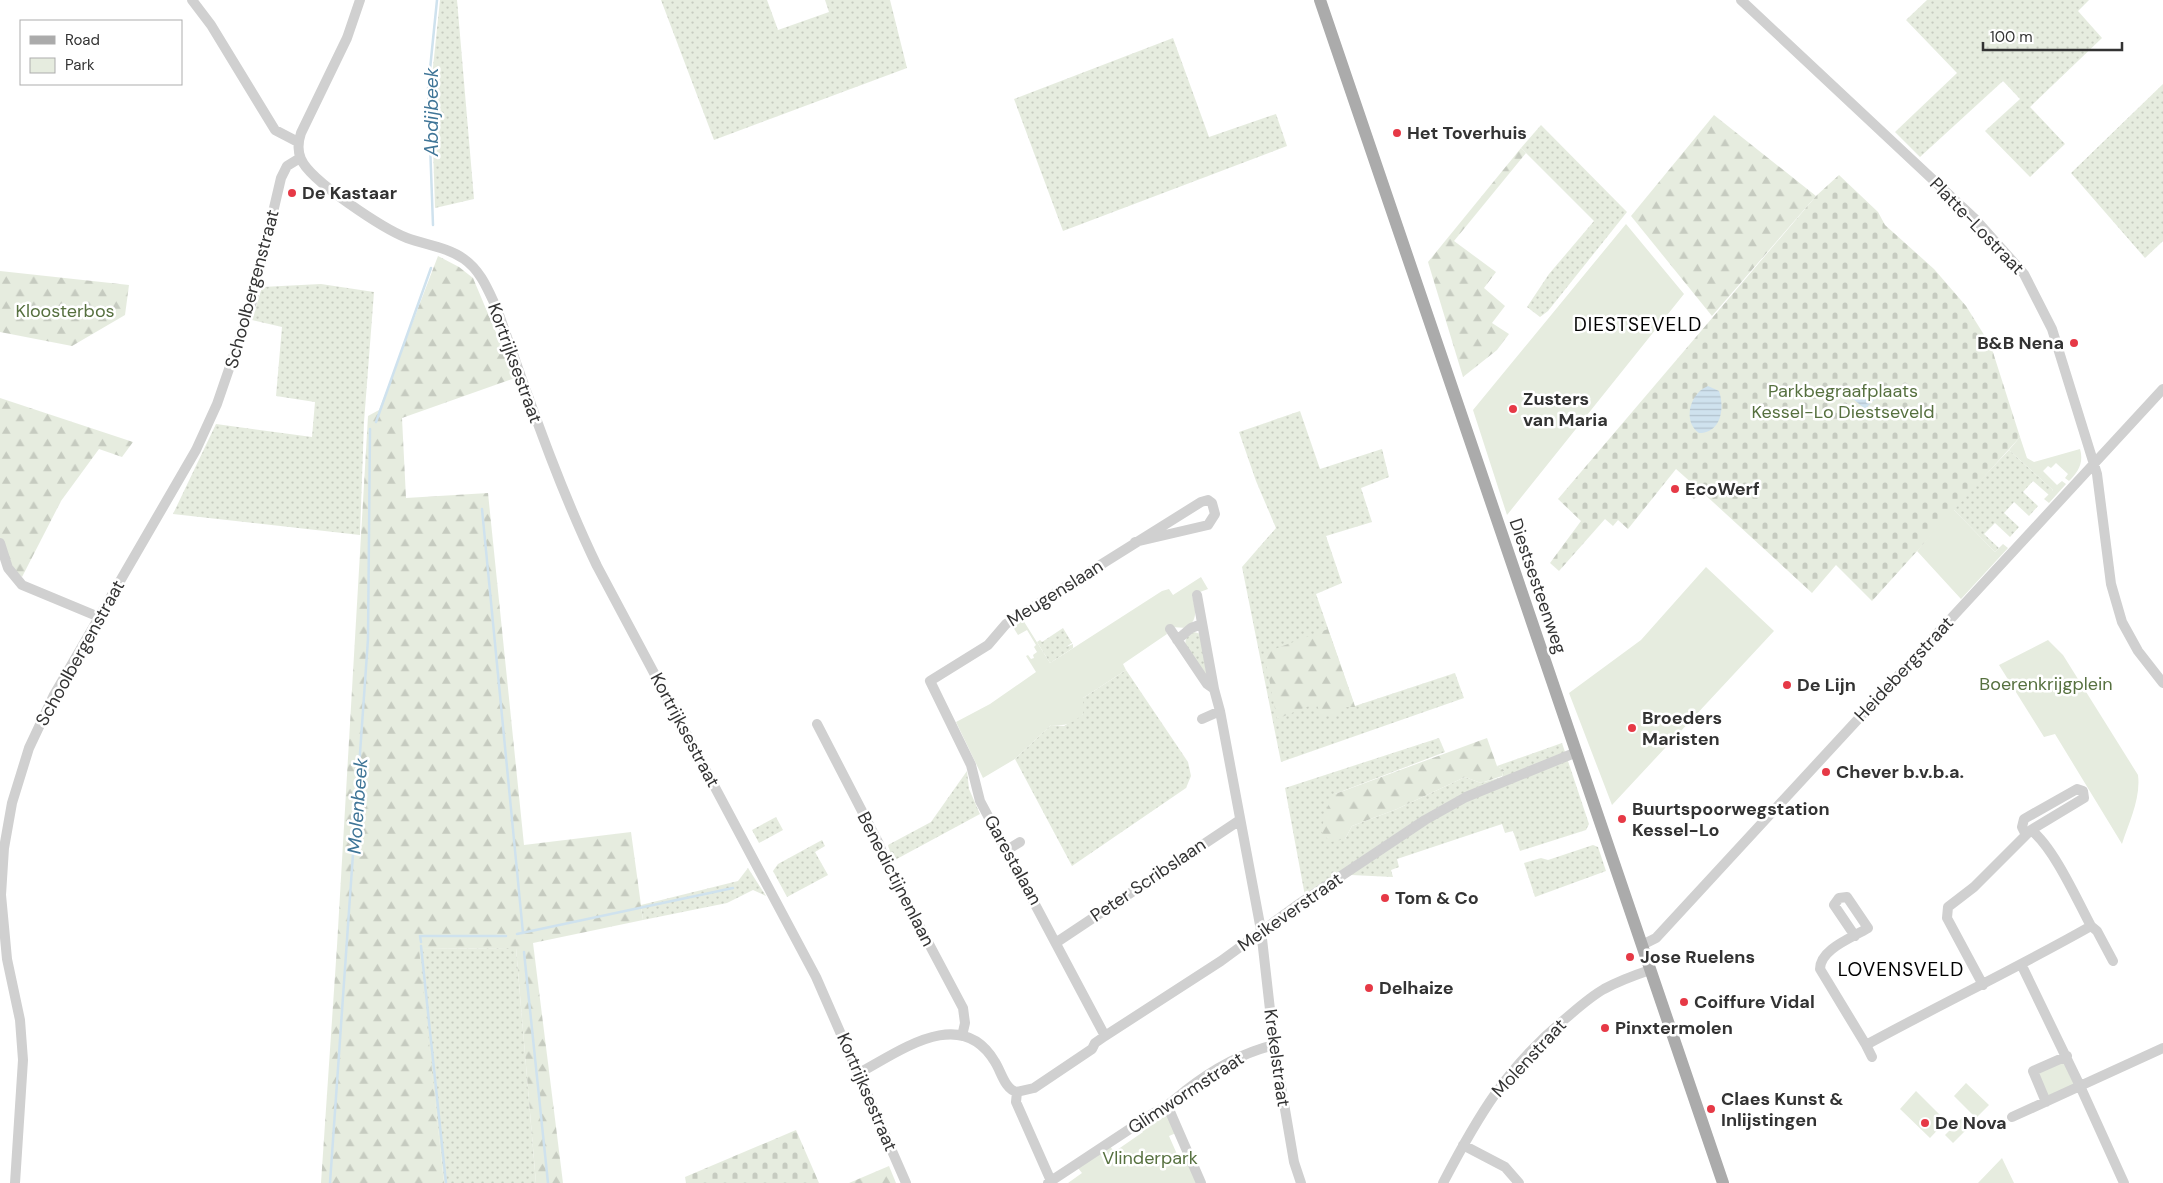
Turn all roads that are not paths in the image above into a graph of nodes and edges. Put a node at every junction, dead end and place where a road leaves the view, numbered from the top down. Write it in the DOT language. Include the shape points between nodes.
graph roads {
  1 [pos="192,0"];
  2 [pos="360,0"];
  3 [pos="1320,0"];
  4 [pos="1742,0"];
  5 [pos="298,142"];
  6 [pos="300,158"];
  7 [pos="2163,389"];
  8 [pos="2094,465"];
  9 [pos="1185,512"];
  10 [pos="1190,530"];
  11 [pos="1135,542"];
  12 [pos="0,543"];
  13 [pos="1197,595"];
  14 [pos="99,617"];
  15 [pos="1202,624"];
  16 [pos="1170,629"];
  17 [pos="1177,640"];
  18 [pos="930,681"];
  19 [pos="2163,683"];
  20 [pos="1214,689"];
  21 [pos="1220,711"];
  22 [pos="1202,719"];
  23 [pos="817,724"];
  24 [pos="1577,752"];
  25 [pos="1240,820"];
  26 [pos="2033,832"];
  27 [pos="1020,842"];
  28 [pos="2,848"];
  29 [pos="1007,850"];
  30 [pos="2091,926"];
  31 [pos="1261,930"];
  32 [pos="1855,936"];
  33 [pos="1057,942"];
  34 [pos="1642,945"];
  35 [pos="2113,961"];
  36 [pos="2022,966"];
  37 [pos="1650,970"];
  38 [pos="1983,985"];
  39 [pos="962,1036"];
  40 [pos="1105,1036"];
  41 [pos="1274,1045"];
  42 [pos="1866,1045"];
  43 [pos="2163,1048"];
  44 [pos="2067,1056"];
  45 [pos="1872,1057"];
  46 [pos="859,1073"];
  47 [pos="2080,1086"];
  48 [pos="1016,1092"];
  49 [pos="2046,1102"];
  50 [pos="1168,1107"];
  51 [pos="2012,1117"];
  52 [pos="1463,1145"];
  53 [pos="1049,1182"];
  54 [pos="14,1183"];
  55 [pos="906,1183"];
  56 [pos="1201,1183"];
  57 [pos="1301,1183"];
  58 [pos="1443,1183"];
  59 [pos="1519,1183"];
  60 [pos="1723,1183"];
  61 [pos="2124,1183"];
  1 -- 5 [label="street" via="211,25 275,130"];
  2 -- 5 [label="street" via="347,38"];
  3 -- 24 [label="main road, Diestsesteenweg"];
  4 -- 8 [label="street, Platte-Lostraat" via="1976,220 2024,274 2052,329"];
  5 -- 6 [label="street"];
  6 -- 14 [label="street, Schoolbergenstraat" via="286,166 281,178 252,302 226,383 208,426"];
  6 -- 46 [label="street, Kortrijksestraat" via="330,189 384,226 407,238 447,250 478,271 497,309 577,524 808,961"];
  7 -- 8 [label="street, Heidebergstraat"];
  8 -- 19 [label="street, Platte-Lostraat" via="2111,584 2122,622 2138,651"];
  8 -- 34 [label="street, Heidebergstraat" via="1656,938"];
  9 -- 10 [label="street"];
  9 -- 10 [label="street, Meugenslaan" via="1207,500 1214,508 1215,514 1209,524"];
  9 -- 11 [label="street, Meugenslaan"];
  10 -- 11 [label="street, Meugenslaan"];
  11 -- 18 [label="street, Meugenslaan" via="1006,624 988,645"];
  12 -- 14 [label="street" via="8,568 22,585"];
  13 -- 15 [label="street, Krekelstraat"];
  14 -- 28 [label="street, Schoolbergenstraat" via="54,695 29,748"];
  15 -- 17 [label="street" via="1191,628"];
  15 -- 20 [label="street, Krekelstraat"];
  16 -- 17 [label="street"];
  17 -- 20 [label="street" via="1207,684"];
  18 -- 29 [label="street, Garestalaan" via="970,765 980,800"];
  20 -- 21 [label="street, Krekelstraat"];
  21 -- 22 [label="street"];
  21 -- 25 [label="street, Krekelstraat"];
  23 -- 39 [label="street, Benedictijnenlaan" via="963,1008 966,1023"];
  24 -- 31 [label="street, Meikeverstraat" via="1466,797 1425,820"];
  24 -- 34 [label="main road, Diestsesteenweg"];
  25 -- 31 [label="street, Krekelstraat"];
  25 -- 33 [label="street, Peter Scribslaan"];
  26 -- 26 [label="street" via="2084,798 2083,791 2077,788 2024,819 2022,827"];
  26 -- 30 [label="street" via="2065,878"];
  26 -- 38 [label="street" via="1948,907 1947,918"];
  27 -- 29 [label="street"];
  28 -- 54 [label="street, Schoolbergenstraat" via="4,929 20,1020 23,1060"];
  29 -- 33 [label="street, Garestalaan"];
  30 -- 35 [label="street"];
  30 -- 36 [label="street"];
  31 -- 40 [label="street, Meikeverstraat" via="1221,961"];
  31 -- 41 [label="street, Krekelstraat"];
  32 -- 42 [label="street" via="1825,954 1820,960 1820,969"];
  33 -- 40 [label="street, Garestalaan"];
  34 -- 37 [label="main road, Diestsesteenweg"];
  36 -- 38 [label="street"];
  36 -- 44 [label="street"];
  37 -- 52 [label="street, Molenstraat" via="1606,988 1558,1025 1497,1089"];
  37 -- 60 [label="main road, Diestsesteenweg"];
  38 -- 42 [label="street" via="1949,999"];
  39 -- 46 [label="street" via="929,1036"];
  39 -- 48 [label="street" via="977,1043 995,1060 1010,1089"];
  40 -- 48 [label="street, Meikeverstraat" via="1092,1049 1034,1088"];
  41 -- 50 [label="street, Glimwormstraat" via="1251,1050 1235,1058 1186,1090"];
  41 -- 57 [label="street, Krekelstraat" via="1294,1162"];
  42 -- 45 [label="street"];
  43 -- 47 [label="street"];
  44 -- 47 [label="street"];
  44 -- 49 [label="street" via="2033,1071"];
  46 -- 55 [label="street, Kortrijksestraat"];
  47 -- 49 [label="street"];
  47 -- 61 [label="street"];
  48 -- 53 [label="street" via="1016,1102"];
  49 -- 51 [label="street"];
  50 -- 53 [label="street, Glimwormstraat"];
  50 -- 56 [label="street"];
  52 -- 58 [label="street, Molenstraat"];
  52 -- 59 [label="street" via="1505,1167"];
}
